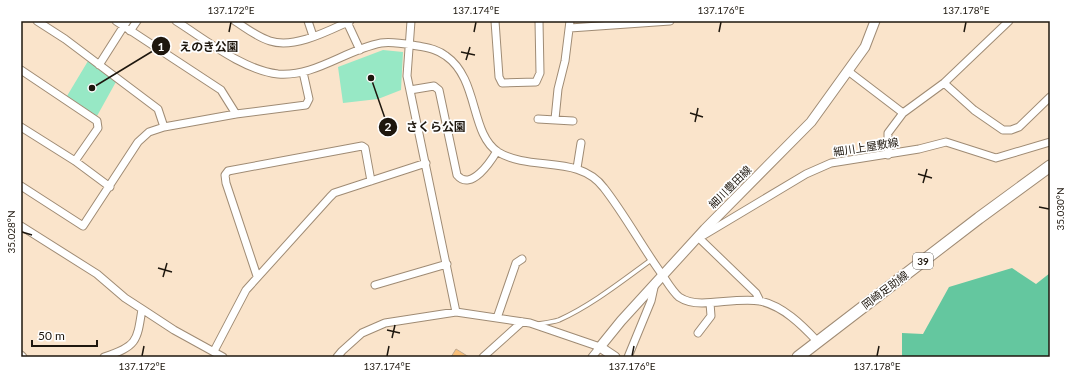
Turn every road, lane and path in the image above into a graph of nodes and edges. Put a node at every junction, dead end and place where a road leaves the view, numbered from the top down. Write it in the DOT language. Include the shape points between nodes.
graph roads {
  1 [pos="36,21"];
  2 [pos="116,21"];
  3 [pos="137,21"];
  4 [pos="176,21"];
  5 [pos="235,21"];
  6 [pos="308,21"];
  7 [pos="411,21"];
  8 [pos="495,21"];
  9 [pos="539,21"];
  10 [pos="670,21"];
  11 [pos="875,21"];
  12 [pos="1009,21"];
  13 [pos="349,22"];
  14 [pos="622,23"];
  15 [pos="570,24"];
  16 [pos="127,26"];
  17 [pos="313,36"];
  18 [pos="409,45"];
  19 [pos="360,50"];
  20 [pos="98,65"];
  21 [pos="21,70"];
  22 [pos="848,71"];
  23 [pos="303,72"];
  24 [pos="944,83"];
  25 [pos="410,90"];
  26 [pos="1050,97"];
  27 [pos="903,113"];
  28 [pos="236,114"];
  29 [pos="538,119"];
  30 [pos="555,119"];
  31 [pos="572,122"];
  32 [pos="21,127"];
  33 [pos="164,127"];
  34 [pos="1050,142"];
  35 [pos="581,143"];
  36 [pos="497,151"];
  37 [pos="888,155"];
  38 [pos="75,161"];
  39 [pos="426,163"];
  40 [pos="1050,166"];
  41 [pos="577,168"];
  42 [pos="371,180"];
  43 [pos="21,186"];
  44 [pos="110,187"];
  45 [pos="21,226"];
  46 [pos="699,238"];
  47 [pos="522,259"];
  48 [pos="651,260"];
  49 [pos="447,264"];
  50 [pos="662,275"];
  51 [pos="257,276"];
  52 [pos="655,283"];
  53 [pos="375,285"];
  54 [pos="760,301"];
  55 [pos="710,303"];
  56 [pos="142,309"];
  57 [pos="456,312"];
  58 [pos="497,318"];
  59 [pos="522,322"];
  60 [pos="535,325"];
  61 [pos="698,333"];
  62 [pos="817,341"];
  63 [pos="600,347"];
  64 [pos="214,351"];
  65 [pos="21,355"];
  66 [pos="23,357"];
  67 [pos="104,357"];
  68 [pos="223,357"];
  69 [pos="337,357"];
  70 [pos="483,357"];
  71 [pos="592,357"];
  72 [pos="615,357"];
  73 [pos="628,357"];
  74 [pos="798,357"];
  1 -- 20 [label="street" via="65,39"];
  2 -- 16 [label="street"];
  3 -- 16 [label="street"];
  4 -- 23 [label="street" via="254,68 279,74"];
  5 -- 17 [label="street" via="258,36 276,43 293,43"];
  6 -- 17 [label="street"];
  7 -- 18 [label="street"];
  8 -- 9 [label="street" via="498,77 502,83 536,82 539,78"];
  10 -- 14 [label="street"];
  11 -- 22 [label="main road, 細川豊田線" via="868,41"];
  12 -- 24 [label="street"];
  13 -- 17 [label="street"];
  13 -- 19 [label="street"];
  14 -- 15 [label="street"];
  15 -- 30 [label="street"];
  16 -- 20 [label="street"];
  16 -- 28 [label="street" via="221,90"];
  18 -- 19 [label="street" via="386,43"];
  18 -- 25 [label="street" via="407,72"];
  18 -- 36 [label="street" via="439,51 448,56 462,71 482,128 490,144"];
  19 -- 23 [label="street"];
  20 -- 33 [label="street" via="158,109"];
  21 -- 38 [label="street" via="97,121 98,128"];
  22 -- 27 [label="street"];
  22 -- 46 [label="main road, 細川豊田線" via="812,122"];
  23 -- 28 [label="street" via="309,99 306,105"];
  24 -- 26 [label="street" via="974,110 1003,130 1019,127"];
  24 -- 27 [label="street"];
  25 -- 36 [label="street" via="434,86 439,90 457,175 460,178 479,175"];
  25 -- 39 [label="street"];
  27 -- 37 [label="street" via="888,133"];
  28 -- 33 [label="street"];
  29 -- 30 [label="street"];
  30 -- 31 [label="street"];
  32 -- 38 [label="street"];
  33 -- 44 [label="street" via="149,132 142,138"];
  34 -- 37 [label="street, 細川上屋敷線" via="996,158 946,142"];
  35 -- 41 [label="street"];
  36 -- 41 [label="street" via="516,158"];
  37 -- 46 [label="street, 細川上屋敷線" via="831,163 818,168"];
  38 -- 44 [label="street"];
  39 -- 42 [label="street"];
  39 -- 49 [label="street"];
  40 -- 62 [label="main road, 岡崎足助線 / 39"];
  41 -- 48 [label="street" via="590,173 604,188"];
  42 -- 51 [label="street" via="334,193"];
  42 -- 51 [label="street" via="365,148 362,146 228,171 225,174 226,183"];
  43 -- 44 [label="street" via="83,226"];
  45 -- 56 [label="street" via="97,274"];
  46 -- 50 [label="main road, 細川豊田線"];
  46 -- 54 [label="street" via="756,292"];
  47 -- 58 [label="street" via="516,263"];
  48 -- 50 [label="street"];
  48 -- 60 [label="lane" via="608,291 558,320"];
  49 -- 53 [label="street"];
  49 -- 57 [label="street"];
  50 -- 52 [label="main road, 細川豊田線"];
  50 -- 55 [label="street" via="679,297 695,303"];
  51 -- 64 [label="street" via="241,297"];
  52 -- 63 [label="main road, 細川豊田線"];
  52 -- 73 [label="street" via="652,301"];
  54 -- 55 [label="street"];
  54 -- 62 [label="street" via="794,319"];
  55 -- 61 [label="street" via="711,316"];
  56 -- 64 [label="street" via="174,330"];
  56 -- 67 [label="street" via="136,339 125,350"];
  57 -- 58 [label="street"];
  57 -- 69 [label="street" via="385,323 362,333"];
  58 -- 59 [label="street"];
  59 -- 60 [label="street"];
  59 -- 70 [label="street"];
  60 -- 63 [label="street"];
  62 -- 74 [label="main road, 岡崎足助線 / 39"];
  63 -- 71 [label="street"];
  63 -- 72 [label="main road"];
  64 -- 68 [label="street"];
  65 -- 66 [label="street"];
}
